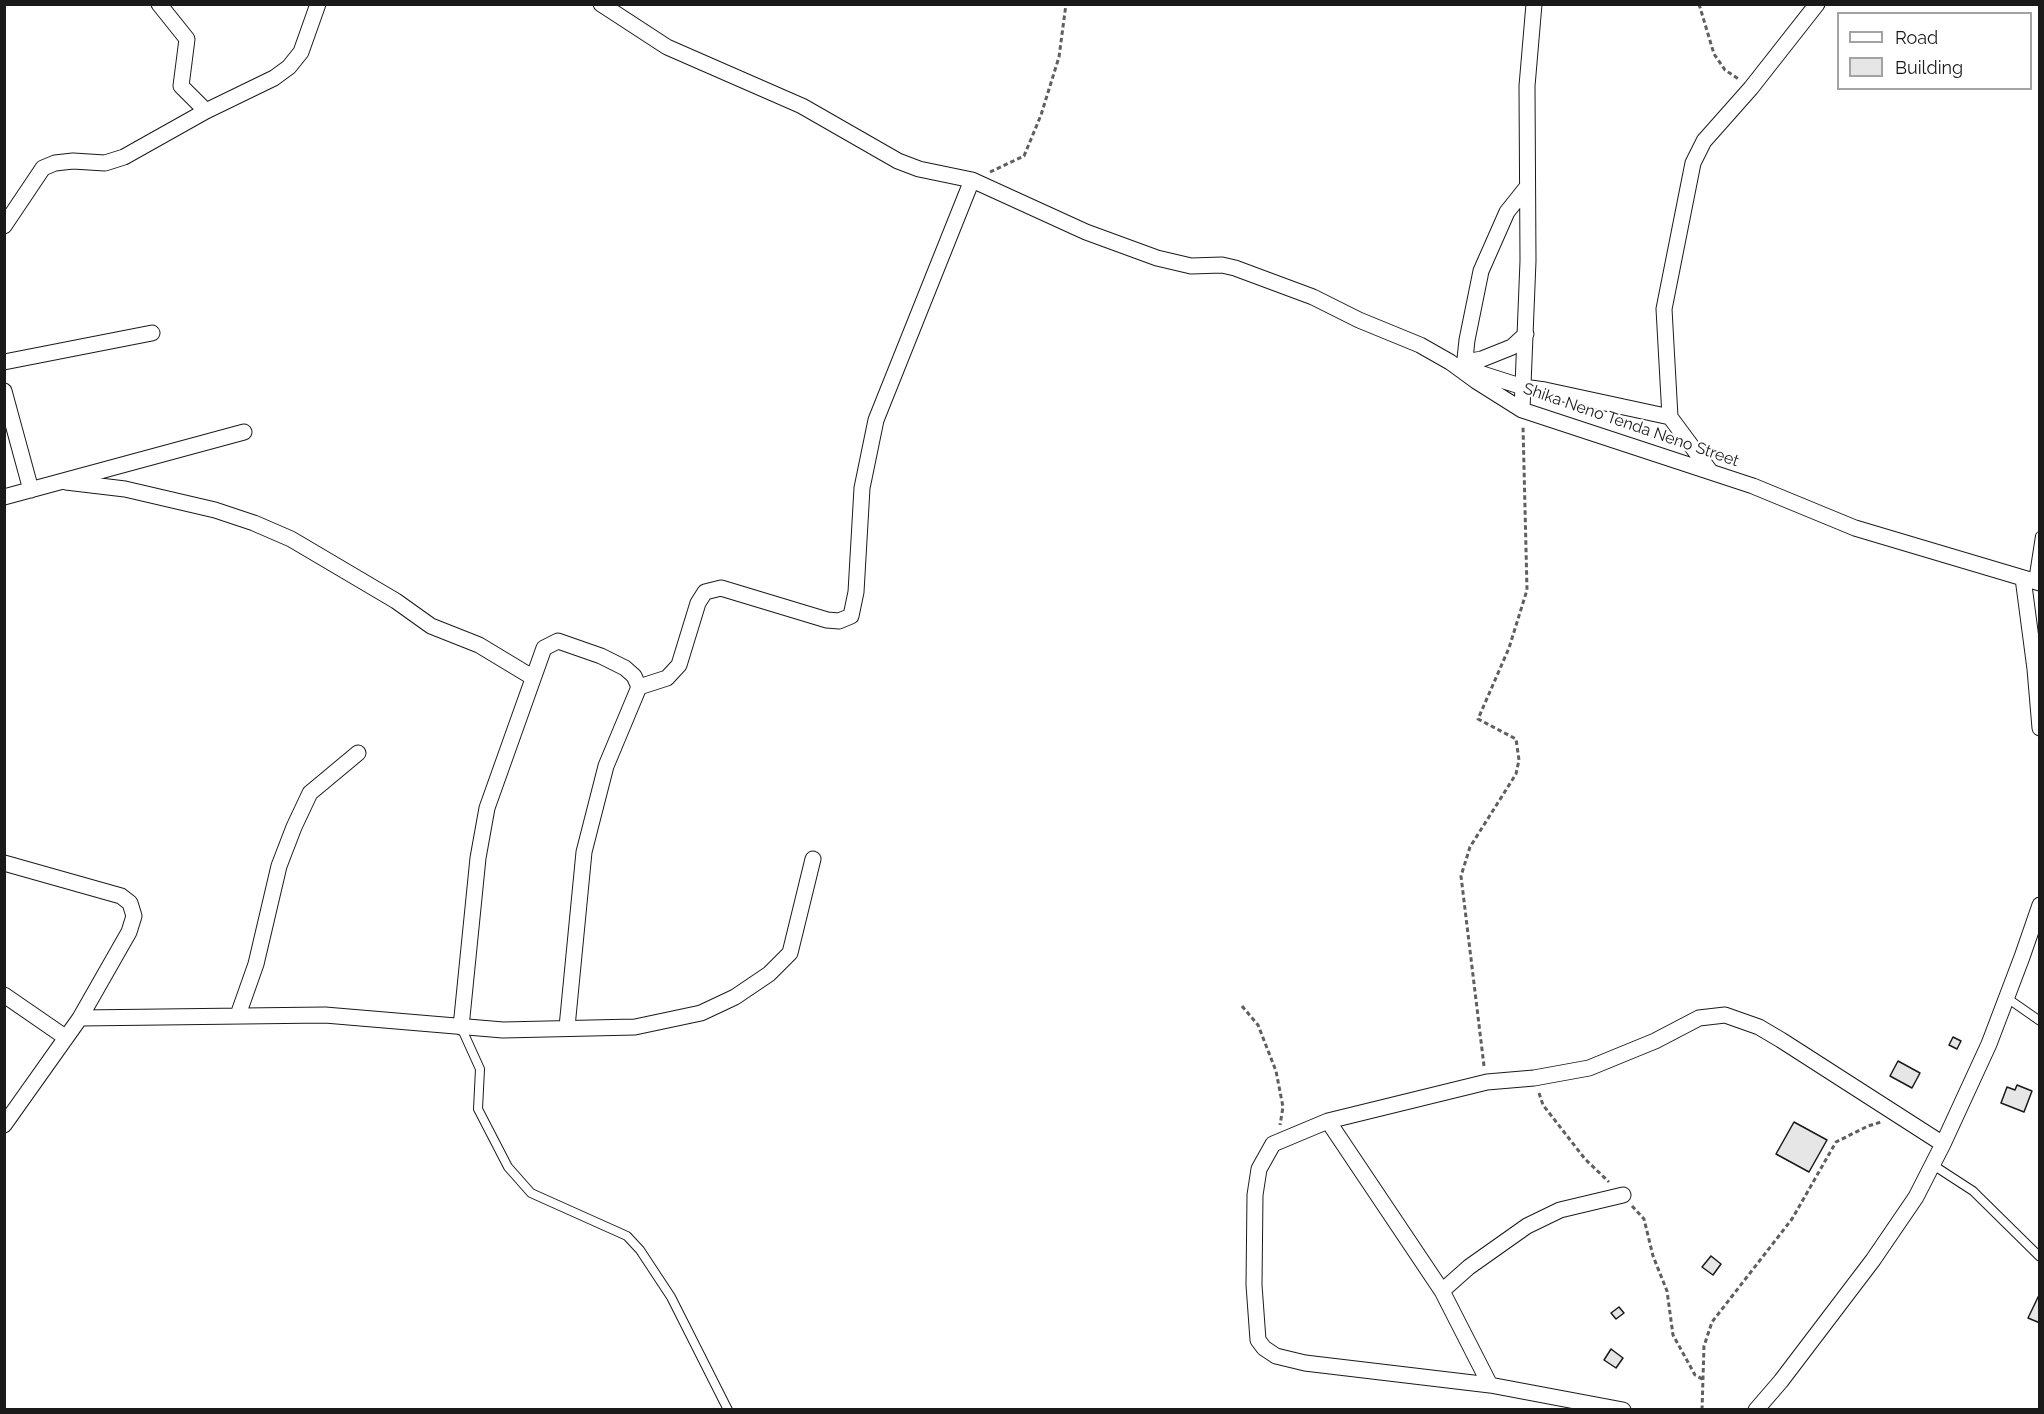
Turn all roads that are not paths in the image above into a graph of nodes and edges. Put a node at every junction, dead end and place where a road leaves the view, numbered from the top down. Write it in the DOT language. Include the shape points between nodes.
graph roads {
  1 [pos="159,4"];
  2 [pos="318,4"];
  3 [pos="601,4"];
  4 [pos="1534,4"];
  5 [pos="1817,4"];
  6 [pos="206,111"];
  7 [pos="972,180"];
  8 [pos="1527,187"];
  9 [pos="4,226"];
  10 [pos="152,333"];
  11 [pos="1526,334"];
  12 [pos="4,362"];
  13 [pos="1460,364"];
  14 [pos="1523,387"];
  15 [pos="4,391"];
  16 [pos="1522,410"];
  17 [pos="1670,417"];
  18 [pos="244,432"];
  19 [pos="1710,471"];
  20 [pos="66,482"];
  21 [pos="31,490"];
  22 [pos="4,497"];
  23 [pos="2040,536"];
  24 [pos="2032,581"];
  25 [pos="2037,669"];
  26 [pos="532,677"];
  27 [pos="639,687"];
  28 [pos="2040,728"];
  29 [pos="358,753"];
  30 [pos="813,859"];
  31 [pos="4,863"];
  32 [pos="2040,905"];
  33 [pos="4,995"];
  34 [pos="2007,998"];
  35 [pos="238,1015"];
  36 [pos="80,1018"];
  37 [pos="2040,1021"];
  38 [pos="461,1027"];
  39 [pos="567,1027"];
  40 [pos="65,1037"];
  41 [pos="1328,1120"];
  42 [pos="4,1125"];
  43 [pos="1943,1144"];
  44 [pos="1933,1165"];
  45 [pos="1623,1195"];
  46 [pos="2040,1257"];
  47 [pos="1442,1291"];
  48 [pos="1490,1385"];
  49 [pos="728,1410"];
  50 [pos="1623,1410"];
  51 [pos="1756,1410"];
  1 -- 6 [label="street" via="187,39 181,86"];
  2 -- 6 [label="street" via="301,52 289,67"];
  3 -- 7 [label="street, Shika Neno Tenda Neno Street" via="667,47 802,106 898,161"];
  4 -- 8 [label="street" via="1527,86"];
  5 -- 17 [label="street" via="1704,141 1694,163 1664,309"];
  6 -- 9 [label="street" via="124,157 105,163 73,161 43,168"];
  7 -- 13 [label="street, Shika Neno Tenda Neno Street" via="1086,232 1158,258 1191,266 1235,268 1304,293"];
  7 -- 27 [label="street" via="876,420 862,488 851,616 827,620 721,588 705,592 679,665 667,678"];
  8 -- 11 [label="street"];
  8 -- 13 [label="street" via="1507,212 1481,271"];
  10 -- 12 [label="street"];
  11 -- 13 [label="street" via="1512,347"];
  11 -- 14 [label="street"];
  13 -- 14 [label="street"];
  13 -- 16 [label="street, Shika Neno Tenda Neno Street" via="1476,381"];
  14 -- 16 [label="street"];
  14 -- 17 [label="street"];
  15 -- 21 [label="street"];
  16 -- 19 [label="street, Shika Neno Tenda Neno Street"];
  17 -- 19 [label="street"];
  18 -- 20 [label="street"];
  19 -- 24 [label="street, Shika Neno Tenda Neno Street" via="1855,528"];
  20 -- 21 [label="street"];
  20 -- 26 [label="street" via="125,489 214,510 272,531 396,601 431,626 479,645"];
  21 -- 22 [label="street"];
  23 -- 24 [label="lane"];
  24 -- 25 [label="street"];
  25 -- 28 [label="street"];
  26 -- 27 [label="street" via="544,648 558,642 625,668"];
  26 -- 38 [label="street" via="487,808 478,858"];
  27 -- 39 [label="street" via="606,766 584,852"];
  29 -- 35 [label="street" via="310,793 294,827 279,866 256,964"];
  30 -- 39 [label="street" via="789,952 769,974 735,997 701,1013 635,1027"];
  31 -- 36 [label="street" via="121,896 130,903 134,916 129,932"];
  32 -- 34 [label="street"];
  33 -- 40 [label="street"];
  34 -- 37 [label="lane"];
  34 -- 43 [label="street"];
  35 -- 36 [label="street"];
  35 -- 38 [label="street" via="324,1015"];
  36 -- 40 [label="street"];
  38 -- 39 [label="street"];
  38 -- 49 [label="lane" via="480,1069 478,1109 508,1167 531,1193 627,1236 640,1250 671,1297"];
  40 -- 42 [label="street"];
  41 -- 43 [label="street" via="1487,1082 1588,1068 1699,1018 1725,1015 1781,1040"];
  41 -- 47 [label="street"];
  41 -- 48 [label="street" via="1273,1144 1259,1169 1254,1286 1258,1340 1276,1356 1305,1363"];
  43 -- 44 [label="street"];
  44 -- 46 [label="lane" via="1973,1191"];
  44 -- 51 [label="street" via="1899,1225"];
  45 -- 47 [label="street" via="1560,1210 1527,1226 1468,1267"];
  47 -- 48 [label="street"];
  48 -- 50 [label="street"];
}
